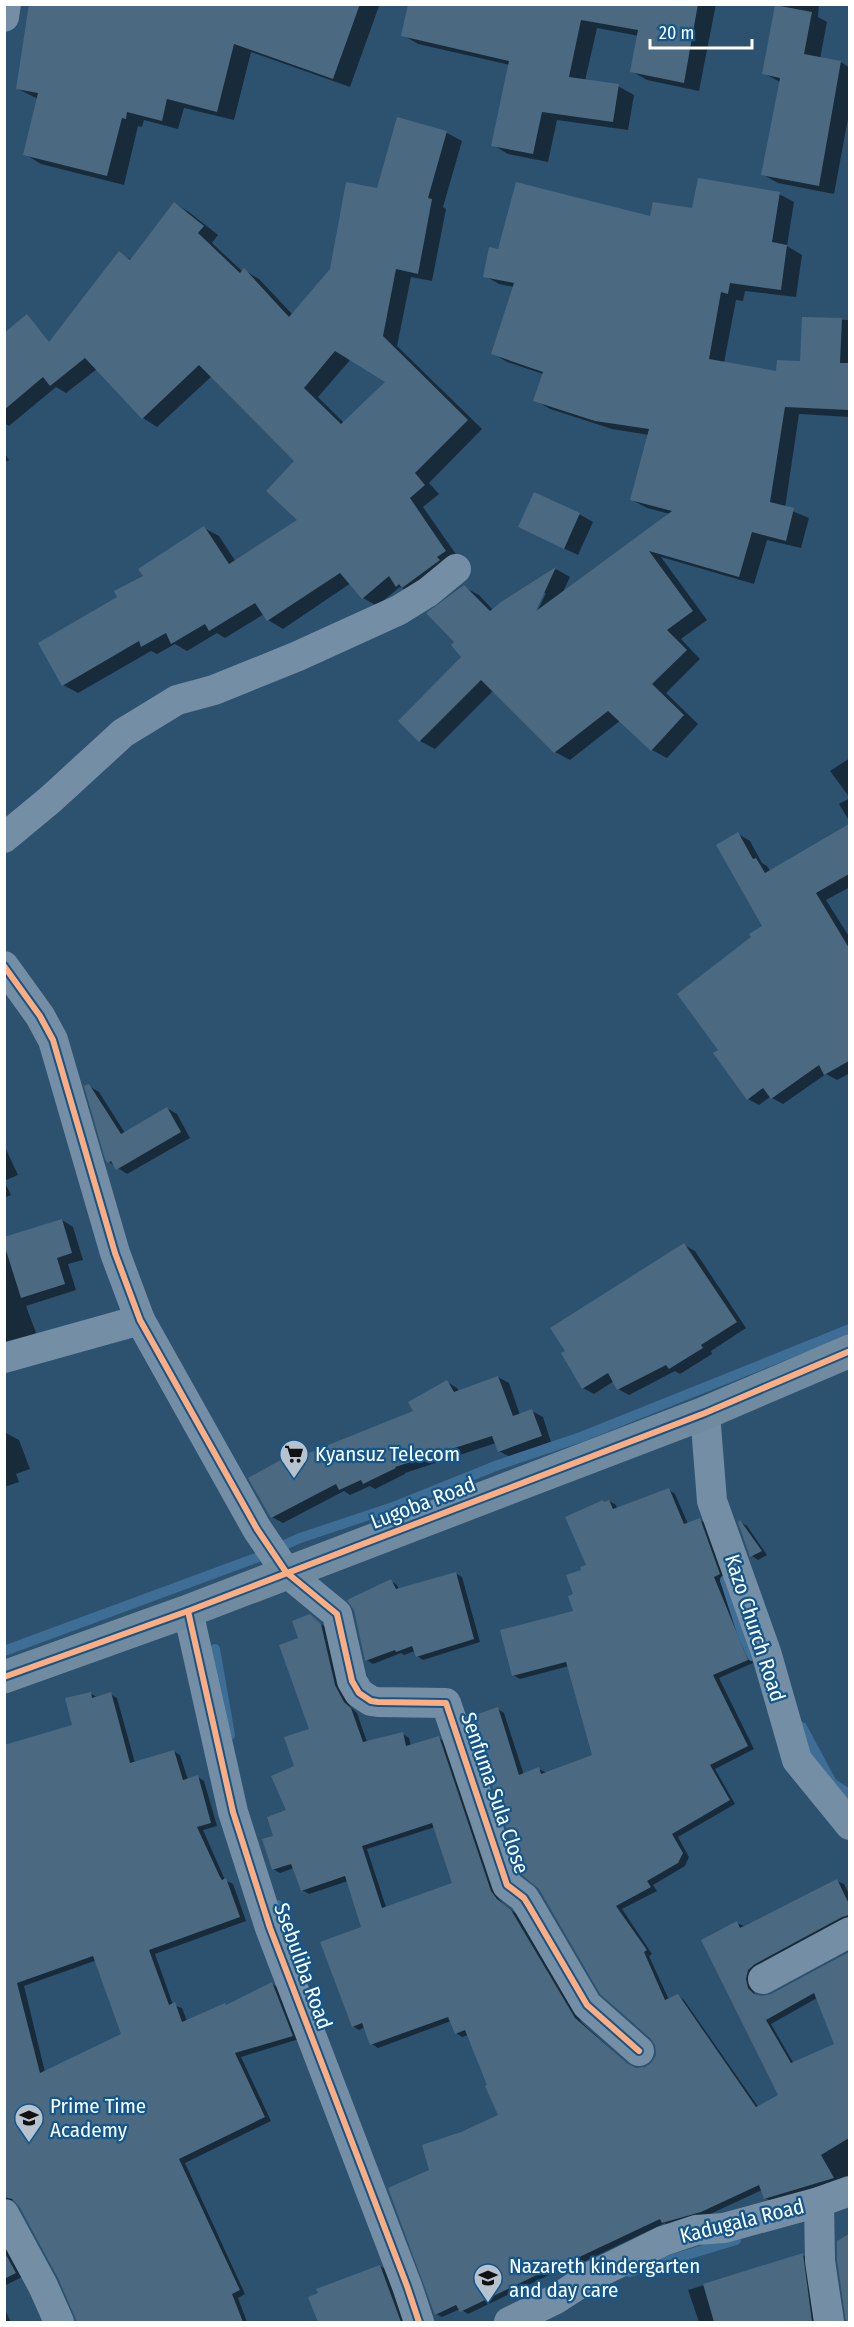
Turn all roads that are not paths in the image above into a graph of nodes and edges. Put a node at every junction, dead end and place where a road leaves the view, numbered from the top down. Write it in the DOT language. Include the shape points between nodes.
graph roads {
  1 [pos="6,4"];
  2 [pos="4,17"];
  3 [pos="456,569"];
  4 [pos="4,838"];
  5 [pos="4,966"];
  6 [pos="140,1320"];
  7 [pos="849,1351"];
  8 [pos="4,1358"];
  9 [pos="705,1413"];
  10 [pos="285,1572"];
  11 [pos="188,1611"];
  12 [pos="4,1677"];
  13 [pos="849,1825"];
  14 [pos="849,1932"];
  15 [pos="763,1979"];
  16 [pos="639,2051"];
  17 [pos="849,2191"];
  18 [pos="819,2202"];
  19 [pos="4,2214"];
  20 [pos="59,2322"];
  21 [pos="418,2322"];
  22 [pos="509,2322"];
  23 [pos="829,2322"];
  1 -- 2 [label="street"];
  3 -- 4 [label="street" via="399,610 298,656 214,690 177,700 123,733"];
  5 -- 6 [label="street" via="53,1040 115,1253"];
  6 -- 8 [label="street"];
  6 -- 10 [label="street"];
  7 -- 9 [label="street, Lugoba Road"];
  9 -- 10 [label="street, Lugoba Road"];
  9 -- 13 [label="street, Kazo Church Road" via="711,1501 765,1652 797,1760"];
  10 -- 11 [label="street, Lugoba Road"];
  10 -- 16 [label="street, Senfuma Sula Close" via="337,1614 352,1681 359,1693 378,1702 446,1703 507,1885 524,1898 586,2005"];
  11 -- 12 [label="street, Lugoba Road"];
  11 -- 21 [label="street, Ssebuliba Road" via="233,1812 270,1929"];
  14 -- 15 [label="street"];
  17 -- 18 [label="street, Kadugala Road"];
  18 -- 22 [label="street, Kadugala Road" via="663,2241"];
  18 -- 23 [label="street" via="820,2261"];
  19 -- 20 [label="street"];
}
